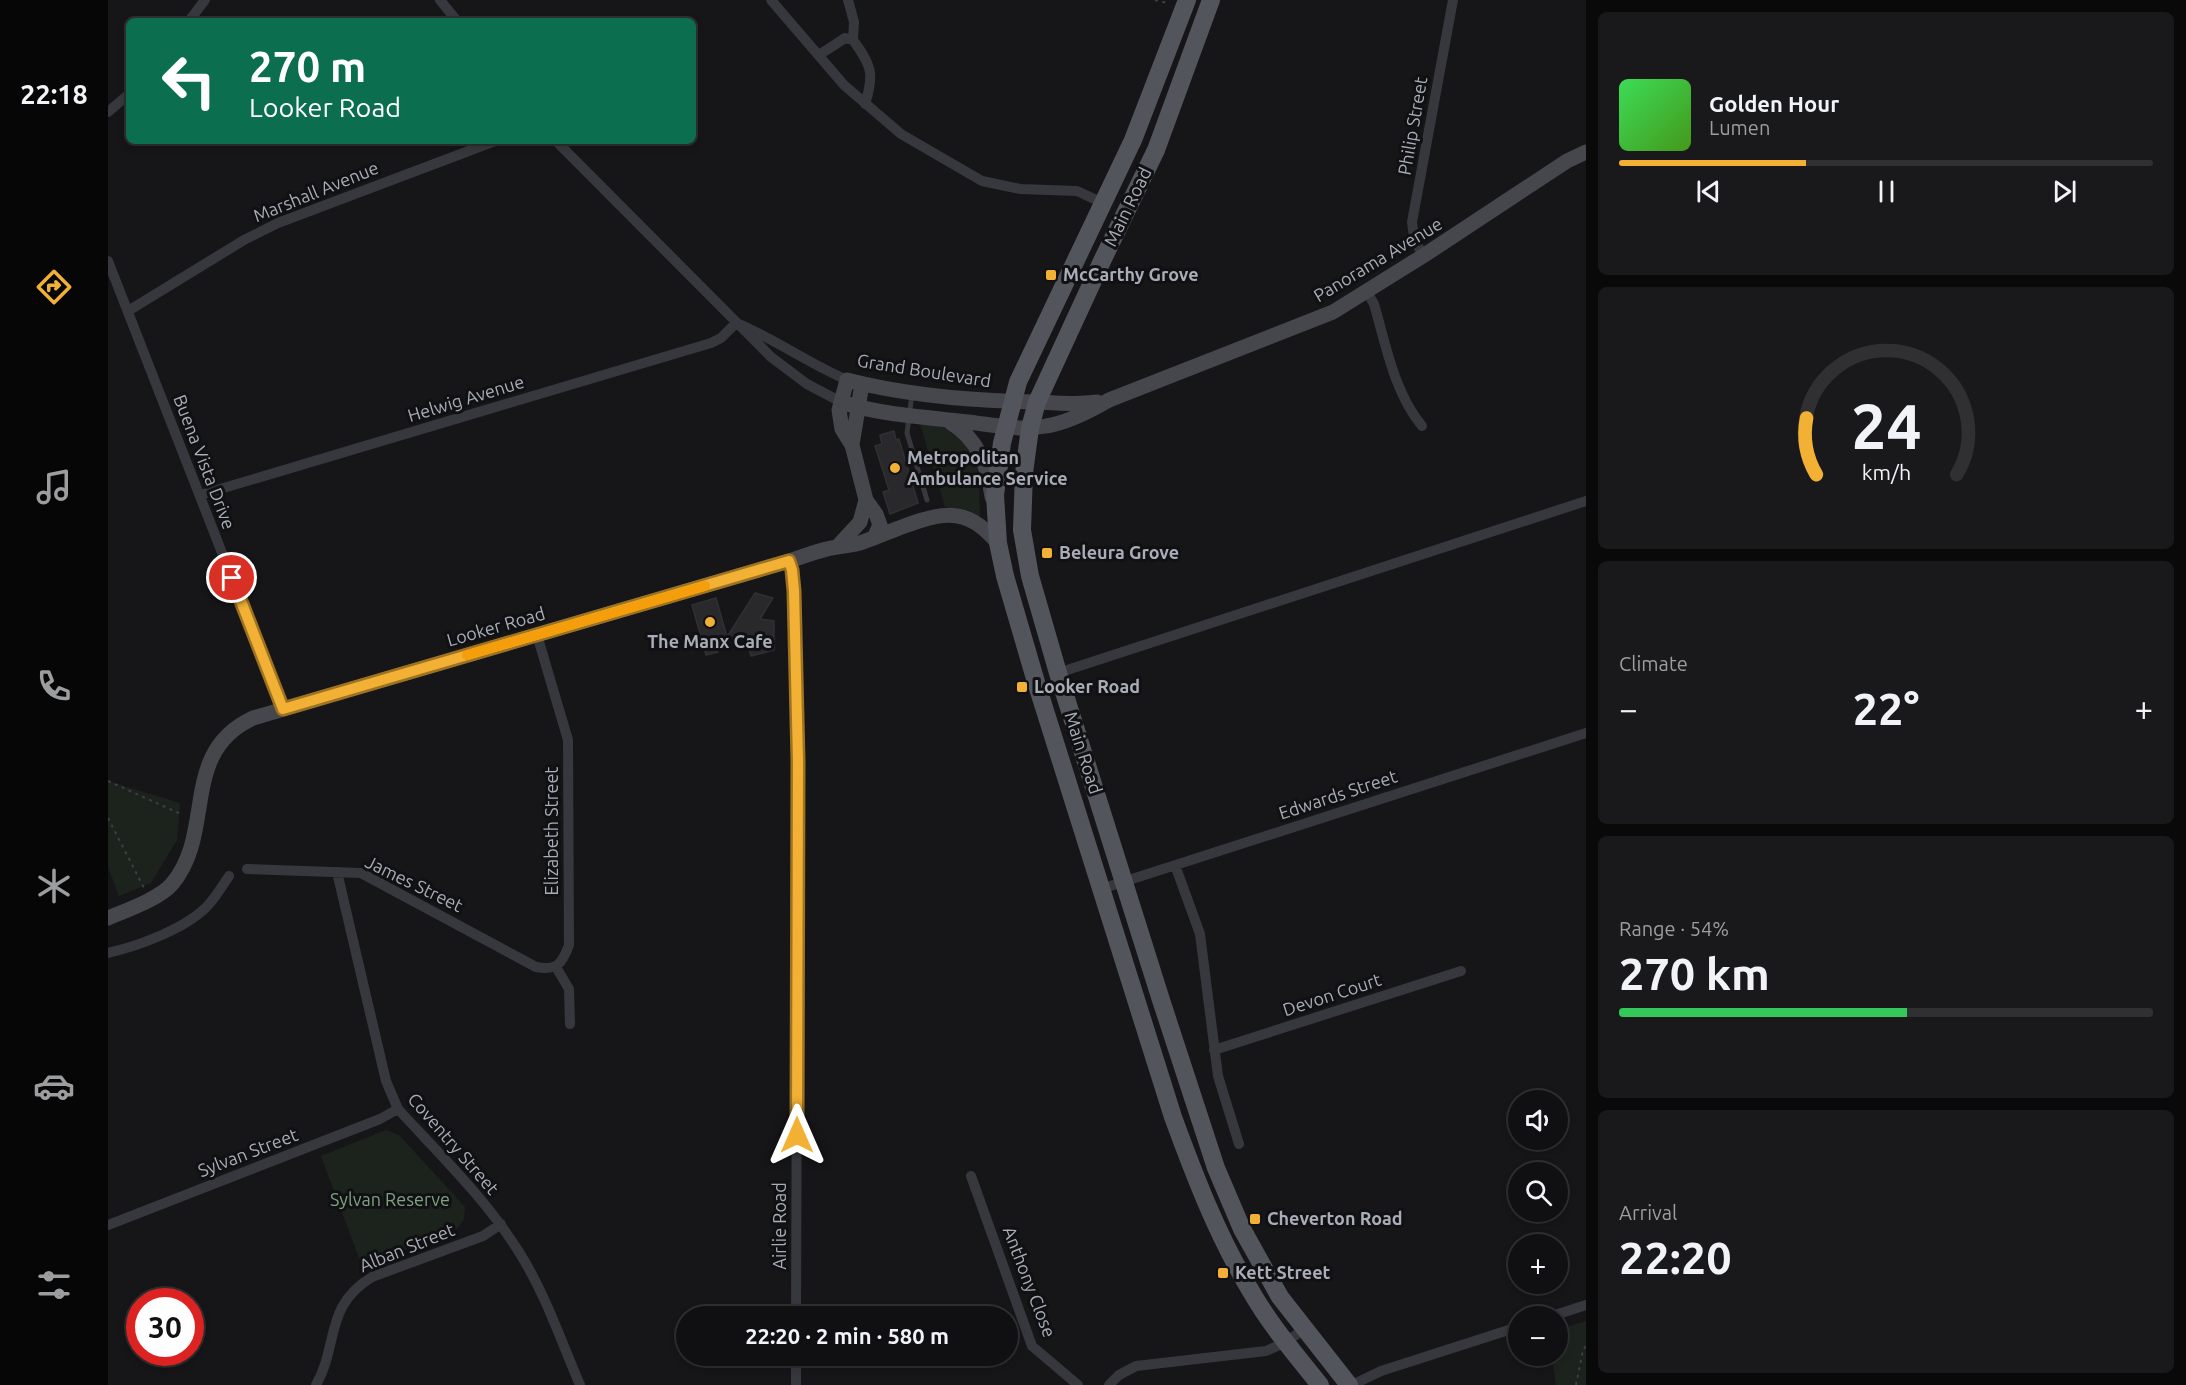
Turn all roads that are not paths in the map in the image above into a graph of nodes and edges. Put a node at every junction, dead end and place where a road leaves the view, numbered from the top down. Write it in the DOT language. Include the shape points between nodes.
graph roads {
  1 [pos="205,0"];
  2 [pos="440,0"];
  3 [pos="771,0"];
  4 [pos="848,0"];
  5 [pos="1187,0"];
  6 [pos="1211,0"];
  7 [pos="1453,0"];
  8 [pos="191,18"];
  9 [pos="455,18"];
  10 [pos="853,40"];
  11 [pos="819,55"];
  12 [pos="126,97"];
  13 [pos="865,104"];
  14 [pos="108,112"];
  15 [pos="487,144"];
  16 [pos="559,144"];
  17 [pos="1586,152"];
  18 [pos="1102,203"];
  19 [pos="1423,256"];
  20 [pos="108,261"];
  21 [pos="1367,292"];
  22 [pos="128,311"];
  23 [pos="736,323"];
  24 [pos="855,382"];
  25 [pos="912,393"];
  26 [pos="1109,399"];
  27 [pos="841,402"];
  28 [pos="1012,402"];
  29 [pos="1037,402"];
  30 [pos="858,407"];
  31 [pos="909,415"];
  32 [pos="947,420"];
  33 [pos="1005,426"];
  34 [pos="1422,426"];
  35 [pos="1030,428"];
  36 [pos="852,445"];
  37 [pos="200,495"];
  38 [pos="866,500"];
  39 [pos="927,500"];
  40 [pos="1586,501"];
  41 [pos="995,518"];
  42 [pos="874,538"];
  43 [pos="998,543"];
  44 [pos="837,547"];
  45 [pos="789,561"];
  46 [pos="537,634"];
  47 [pos="1058,673"];
  48 [pos="283,709"];
  49 [pos="1586,733"];
  50 [pos="1175,865"];
  51 [pos="247,869"];
  52 [pos="337,872"];
  53 [pos="229,876"];
  54 [pos="1124,881"];
  55 [pos="1101,889"];
  56 [pos="108,918"];
  57 [pos="108,953"];
  58 [pos="556,967"];
  59 [pos="1461,971"];
  60 [pos="570,1024"];
  61 [pos="1214,1050"];
  62 [pos="398,1109"];
  63 [pos="1239,1144"];
  64 [pos="971,1176"];
  65 [pos="501,1224"];
  66 [pos="108,1225"];
  67 [pos="1586,1305"];
  68 [pos="796,1306"];
  69 [pos="1568,1311"];
  70 [pos="1304,1329"];
  71 [pos="1508,1330"];
  72 [pos="1286,1342"];
  73 [pos="796,1366"];
  74 [pos="316,1385"];
  75 [pos="580,1385"];
  76 [pos="796,1385"];
  77 [pos="1078,1385"];
  78 [pos="1109,1385"];
  79 [pos="1320,1385"];
  80 [pos="1351,1385"];
  1 -- 8 [label="street"];
  2 -- 9 [label="street"];
  3 -- 11 [label="street"];
  4 -- 10 [label="street" via="854,22"];
  5 -- 18 [label="main road, Main Road" via="1133,140"];
  6 -- 29 [label="main road, Main Road" via="1156,150"];
  7 -- 19 [label="street, Philip Street" via="1412,222"];
  10 -- 11 [label="street" via="845,38"];
  10 -- 13 [label="street" via="869,62 870,88"];
  11 -- 13 [label="street"];
  12 -- 14 [label="street"];
  13 -- 18 [label="street" via="901,134 982,181 1020,189 1077,192"];
  15 -- 22 [label="street, Marshall Avenue" via="278,223"];
  16 -- 23 [label="street, Grand Boulevard"];
  17 -- 19 [label="street, Panorama Avenue" via="1560,165"];
  18 -- 28 [label="main road, Main Road" via="1031,352"];
  19 -- 21 [label="street, Panorama Avenue"];
  20 -- 22 [label="street, Buena Vista Drive"];
  21 -- 26 [label="street, Panorama Avenue" via="1315,320"];
  21 -- 34 [label="street" via="1399,388"];
  22 -- 37 [label="street, Buena Vista Drive"];
  23 -- 24 [label="street, Grand Boulevard"];
  23 -- 27 [label="street, Grand Boulevard" via="790,373"];
  23 -- 37 [label="street, Helwig Avenue" via="711,343"];
  24 -- 25 [label="street, Grand Boulevard"];
  24 -- 27 [label="street"];
  24 -- 30 [label="street"];
  25 -- 28 [label="street, Grand Boulevard"];
  25 -- 31 [label="lane"];
  26 -- 29 [label="street, Panorama Avenue" via="1073,404"];
  26 -- 35 [label="street, Panorama Avenue" via="1059,423"];
  27 -- 30 [label="street"];
  27 -- 36 [label="street" via="842,429"];
  28 -- 29 [label="street, Panorama Avenue"];
  28 -- 33 [label="main road, Main Road"];
  29 -- 35 [label="main road, Main Road"];
  30 -- 31 [label="street"];
  30 -- 36 [label="street"];
  31 -- 32 [label="street"];
  31 -- 39 [label="lane" via="907,434"];
  32 -- 33 [label="street"];
  32 -- 41 [label="street" via="974,441 980,453"];
  33 -- 35 [label="street"];
  33 -- 41 [label="main road, Main Road"];
  35 -- 47 [label="main road, Main Road" via="1022,530 1030,576"];
  36 -- 38 [label="street"];
  37 -- 48 [label="street, Buena Vista Drive"];
  38 -- 42 [label="street" via="880,525"];
  38 -- 44 [label="street" via="860,522"];
  40 -- 47 [label="street"];
  41 -- 43 [label="main road, Main Road"];
  42 -- 43 [label="street, Looker Road" via="956,515 981,526"];
  42 -- 44 [label="street, Looker Road"];
  43 -- 55 [label="main road, Main Road" via="1036,682"];
  44 -- 45 [label="street, Looker Road"];
  45 -- 46 [label="street, Looker Road"];
  45 -- 68 [label="street, Airlie Road" via="794,591 798,761"];
  46 -- 48 [label="street, Looker Road"];
  46 -- 58 [label="street, Elizabeth Street" via="568,740 569,945 564,960"];
  47 -- 54 [label="main road, Main Road"];
  48 -- 56 [label="street, Looker Road" via="237,726 222,739 210,760 185,864 171,885"];
  49 -- 50 [label="street, Edwards Street"];
  50 -- 54 [label="street, Edwards Street"];
  50 -- 61 [label="street" via="1200,934"];
  51 -- 52 [label="street, James Street"];
  52 -- 58 [label="street, James Street" via="361,873 536,967"];
  52 -- 62 [label="street, Coventry Street" via="386,1082"];
  53 -- 57 [label="street" via="209,905 187,922"];
  54 -- 55 [label="street, Edwards Street"];
  54 -- 70 [label="main road, Main Road" via="1216,1168 1260,1264"];
  55 -- 72 [label="main road, Main Road" via="1194,1174 1235,1264"];
  58 -- 60 [label="street" via="568,989"];
  59 -- 61 [label="street, Devon Court"];
  61 -- 63 [label="street"];
  62 -- 65 [label="street, Coventry Street"];
  62 -- 66 [label="street, Sylvan Street"];
  64 -- 77 [label="street, Anthony Close" via="1032,1346"];
  65 -- 74 [label="street, Alban Street" via="483,1236 372,1277 357,1288 337,1314"];
  65 -- 75 [label="street, Coventry Street" via="536,1284"];
  67 -- 69 [label="street"];
  70 -- 72 [label="street"];
  70 -- 80 [label="main road, Main Road"];
  71 -- 80 [label="street" via="1381,1371"];
  72 -- 78 [label="street" via="1253,1353 1136,1366"];
  72 -- 79 [label="main road, Main Road"];
  73 -- 76 [label="street"];
}
